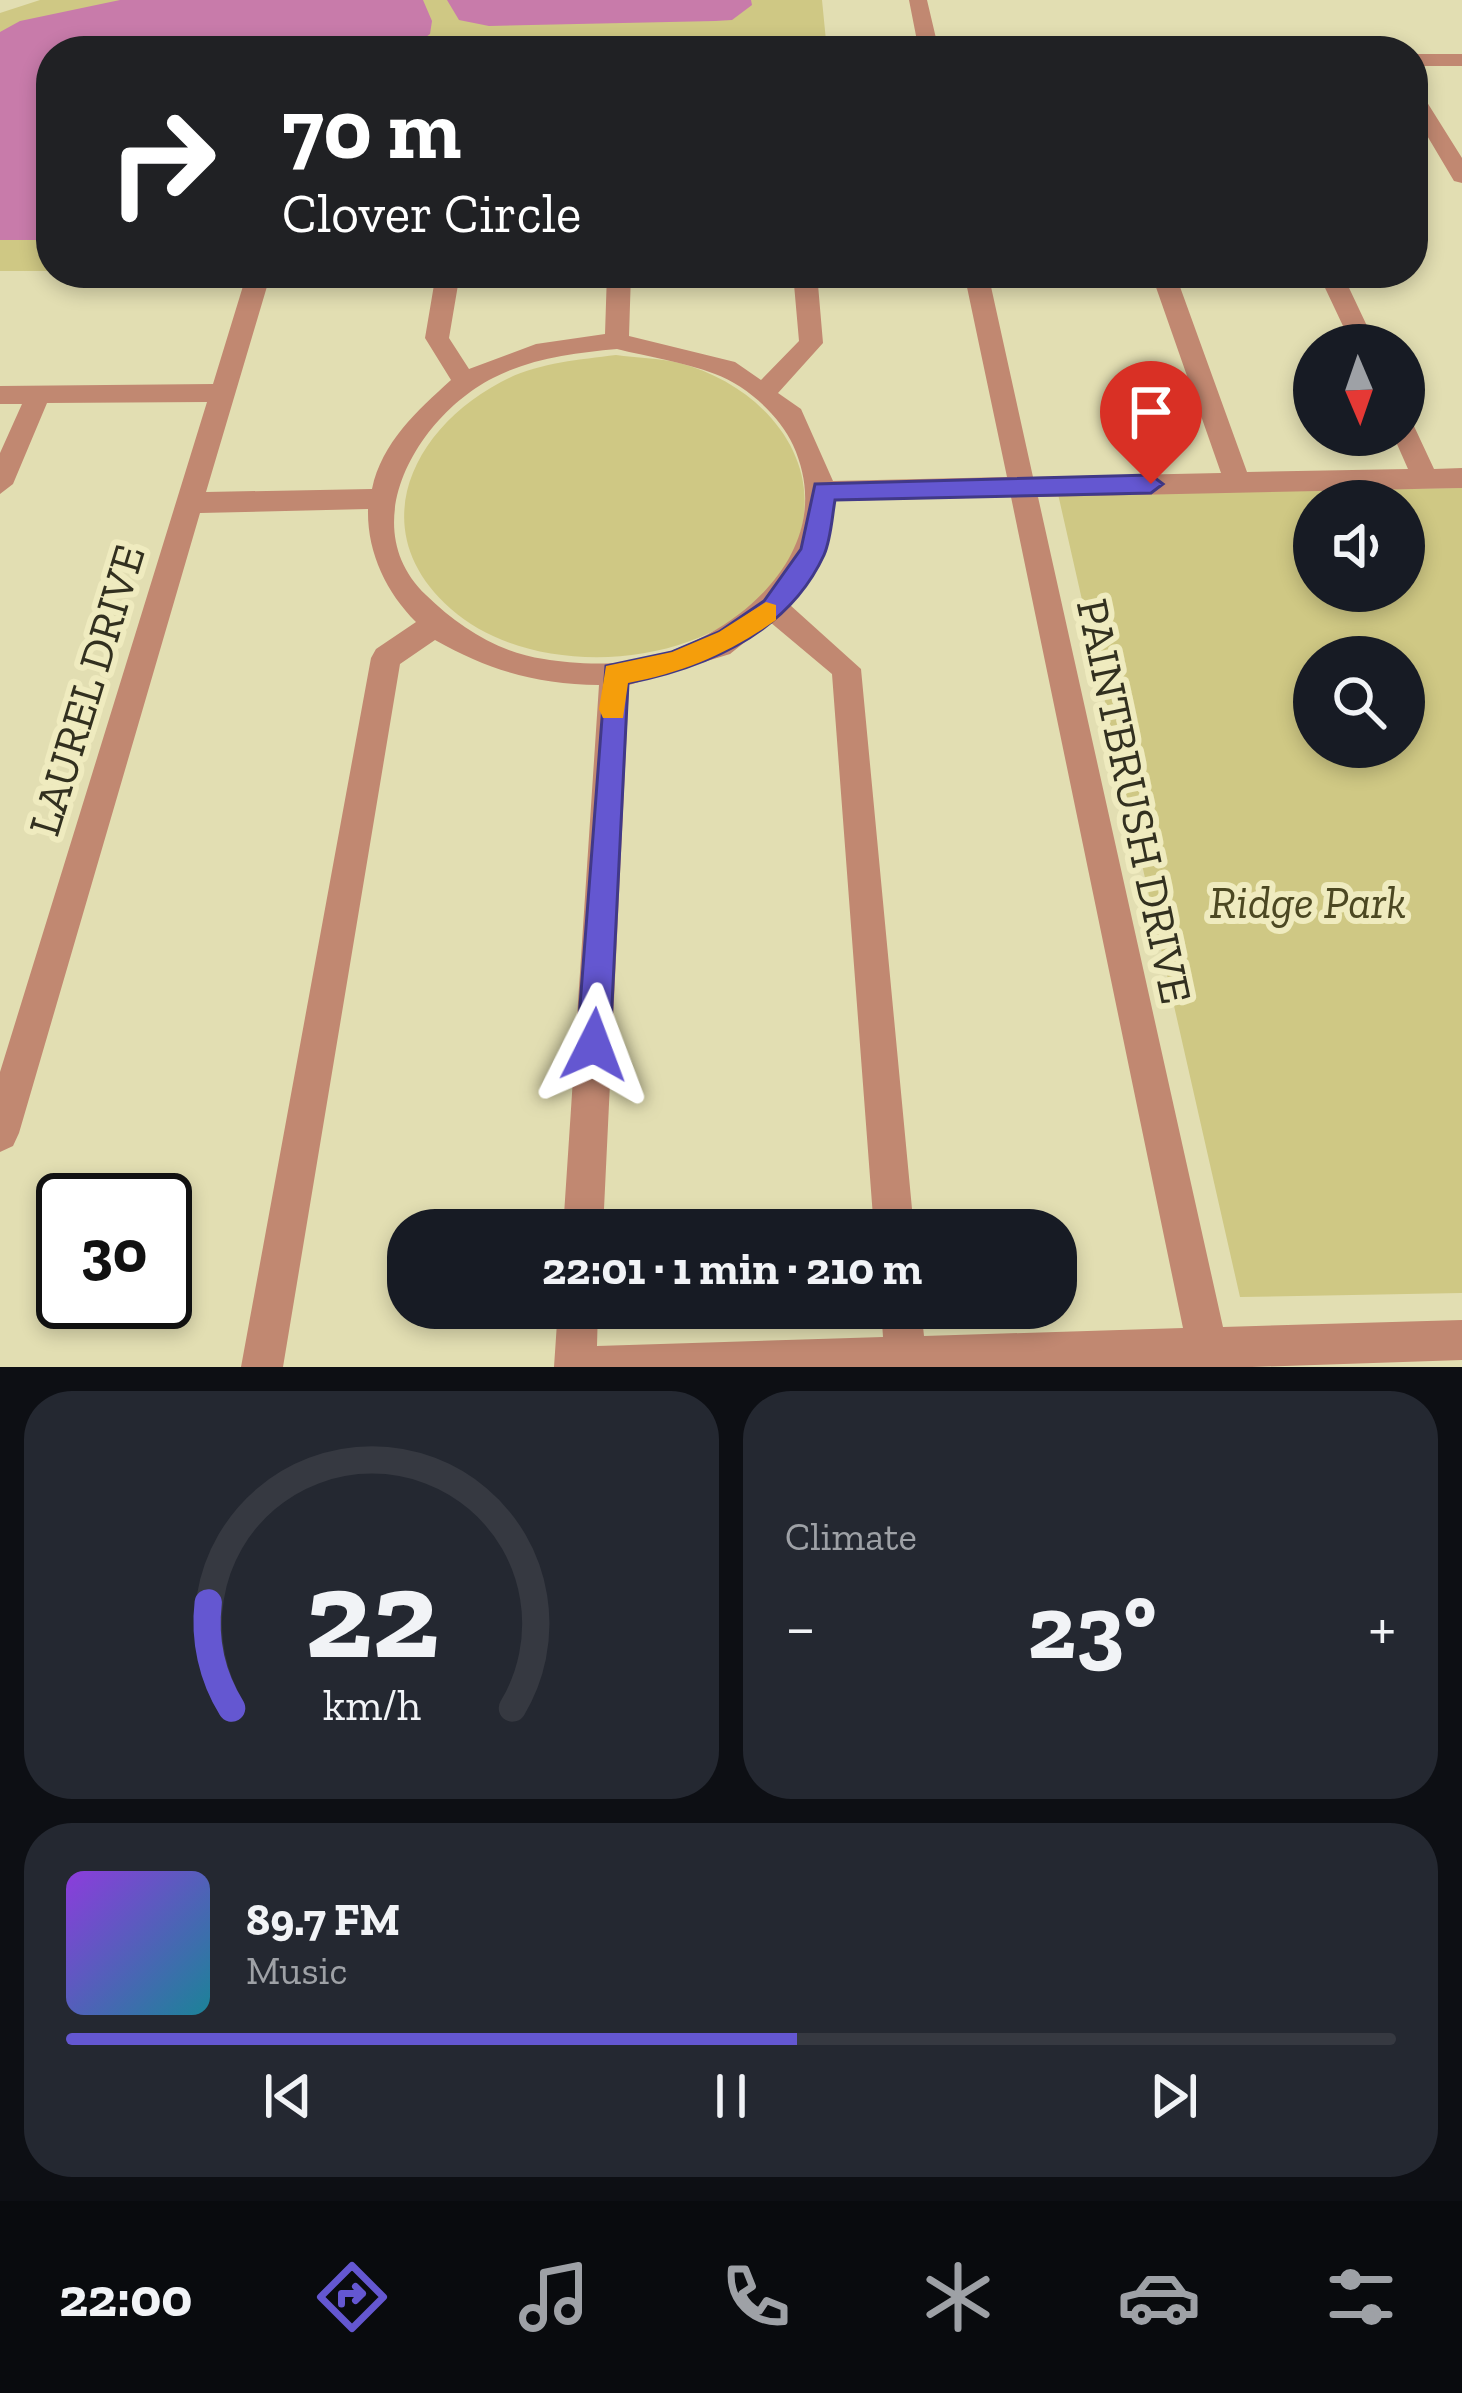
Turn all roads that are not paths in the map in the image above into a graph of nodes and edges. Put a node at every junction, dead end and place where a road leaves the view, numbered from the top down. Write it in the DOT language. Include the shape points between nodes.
graph roads {
  1 [pos="918,0"];
  2 [pos="926,36"];
  3 [pos="1428,60"];
  4 [pos="1462,60"];
  5 [pos="1428,120"];
  6 [pos="1462,176"];
  7 [pos="254,288"];
  8 [pos="445,288"];
  9 [pos="619,288"];
  10 [pos="806,288"];
  11 [pos="979,288"];
  12 [pos="1167,288"];
  13 [pos="1337,288"];
  14 [pos="1354,324"];
  15 [pos="617,341"];
  16 [pos="465,382"];
  17 [pos="766,389"];
  18 [pos="223,393"];
  19 [pos="0,395"];
  20 [pos="38,395"];
  21 [pos="1416,456"];
  22 [pos="1426,478"];
  23 [pos="1462,478"];
  24 [pos="1237,482"];
  25 [pos="0,484"];
  26 [pos="1022,487"];
  27 [pos="824,491"];
  28 [pos="380,499"];
  29 [pos="190,503"];
  30 [pos="773,608"];
  31 [pos="433,626"];
  32 [pos="615,674"];
  33 [pos="0,1133"];
  34 [pos="584,1209"];
  35 [pos="892,1209"];
  36 [pos="577,1329"];
  37 [pos="903,1329"];
  38 [pos="1462,1340"];
  39 [pos="1207,1347"];
  40 [pos="905,1356"];
  41 [pos="262,1367"];
  42 [pos="575,1367"];
  43 [pos="591,1367"];
  1 -- 2 [label="street"];
  3 -- 4 [label="street"];
  5 -- 6 [label="street"];
  7 -- 18 [label="street, LAUREL DRIVE"];
  8 -- 16 [label="street" via="437,338"];
  9 -- 15 [label="street"];
  10 -- 17 [label="street" via="811,343"];
  11 -- 26 [label="street, PAINTBRUSH DRIVE"];
  12 -- 24 [label="street"];
  13 -- 14 [label="street"];
  15 -- 16 [label="street" via="512,359"];
  15 -- 17 [label="street" via="723,363"];
  16 -- 28 [label="street" via="424,415 395,454"];
  17 -- 27 [label="street" via="807,435"];
  18 -- 20 [label="street"];
  18 -- 29 [label="street, LAUREL DRIVE"];
  19 -- 20 [label="street"];
  20 -- 25 [label="street"];
  21 -- 22 [label="street"];
  22 -- 23 [label="street"];
  22 -- 24 [label="street"];
  24 -- 26 [label="street"];
  26 -- 27 [label="street"];
  26 -- 39 [label="street, PAINTBRUSH DRIVE"];
  27 -- 30 [label="street" via="813,551"];
  28 -- 29 [label="street"];
  28 -- 31 [label="street" via="387,566"];
  29 -- 33 [label="street, LAUREL DRIVE"];
  30 -- 32 [label="street" via="675,663"];
  30 -- 35 [label="street" via="846,669"];
  31 -- 32 [label="street" via="505,662 547,673"];
  31 -- 41 [label="street" via="386,658"];
  32 -- 34 [label="street"];
  36 -- 42 [label="street"];
  37 -- 40 [label="street"];
  38 -- 39 [label="street"];
  39 -- 40 [label="street"];
  40 -- 43 [label="street"];
}
